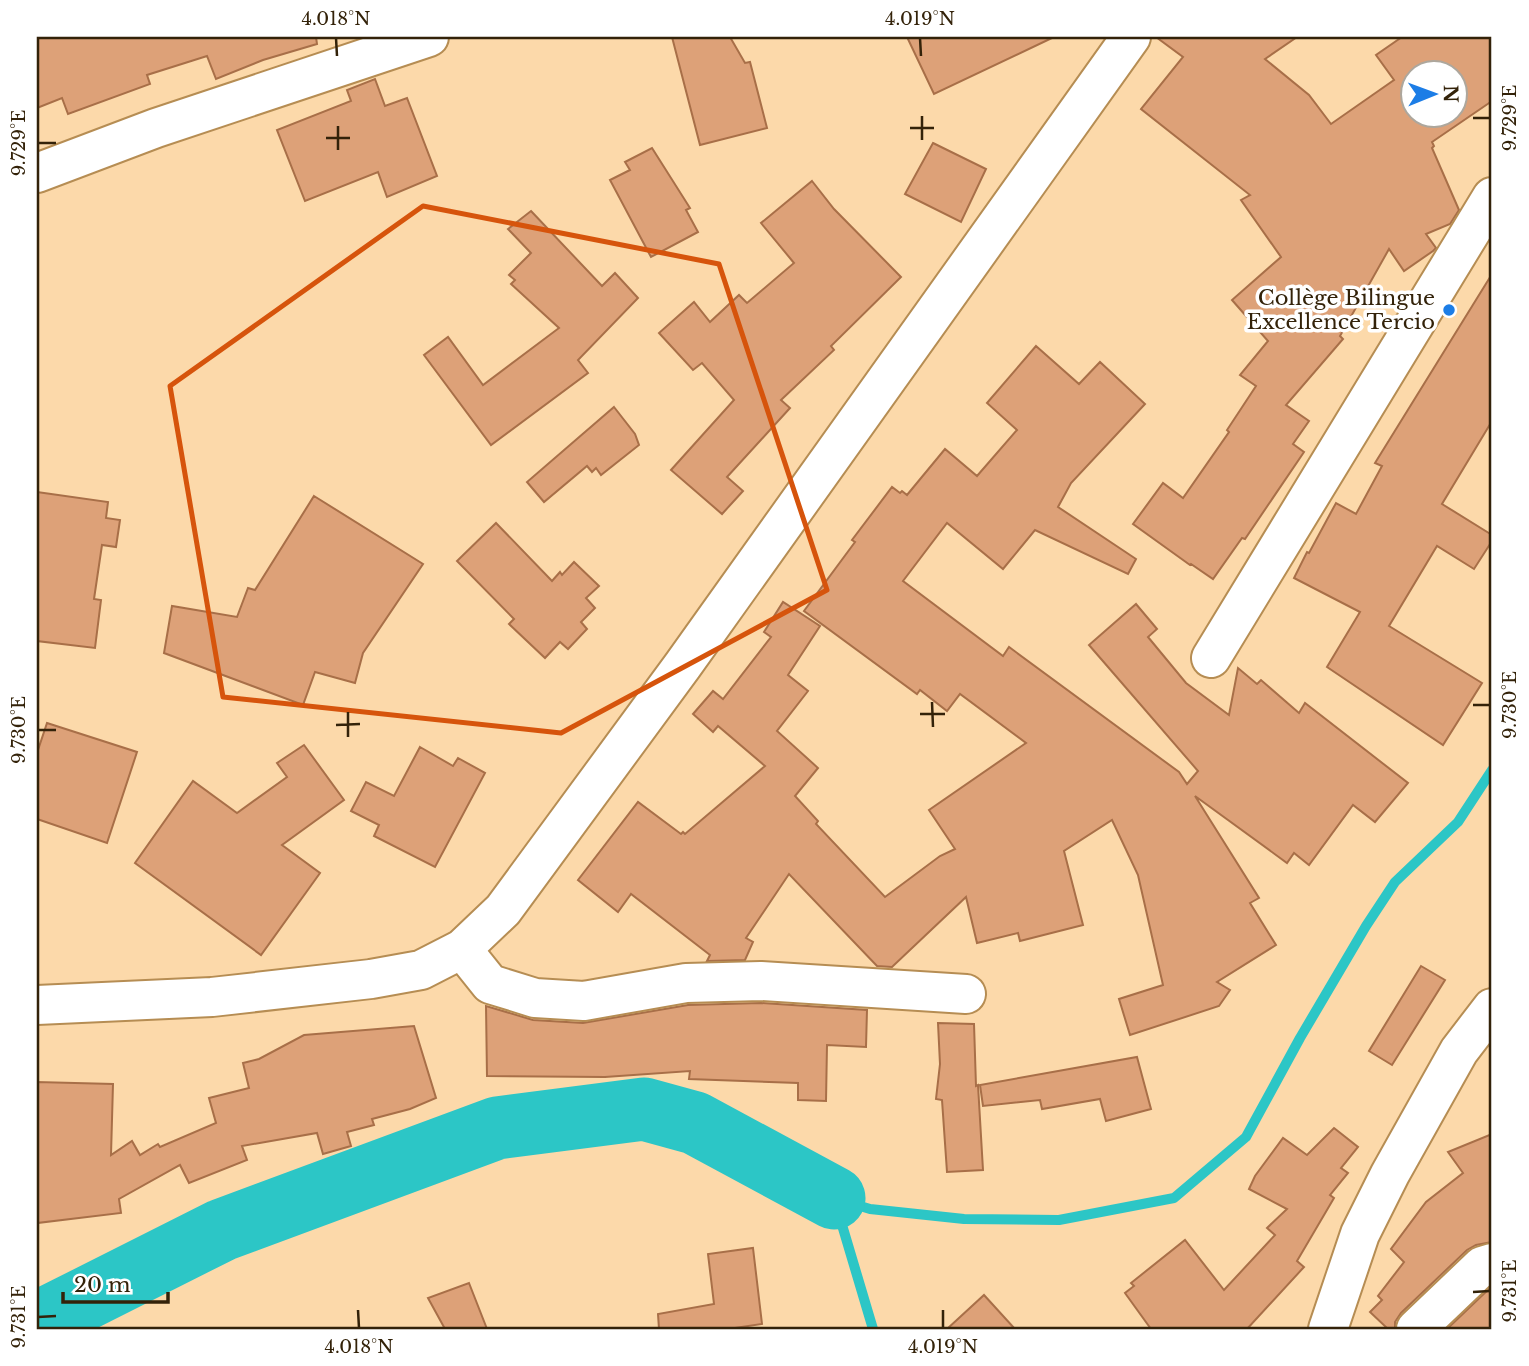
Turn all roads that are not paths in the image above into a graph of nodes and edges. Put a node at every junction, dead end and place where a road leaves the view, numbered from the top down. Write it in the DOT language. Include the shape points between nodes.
graph roads {
  1 [pos="429,37"];
  2 [pos="1131,37"];
  3 [pos="37,173"];
  4 [pos="1492,197"];
  5 [pos="1211,658"];
  6 [pos="462,949"];
  7 [pos="966,994"];
  8 [pos="37,1005"];
  9 [pos="1492,1008"];
  10 [pos="1492,1263"];
  11 [pos="1328,1329"];
  12 [pos="1416,1329"];
  1 -- 3 [label="street" via="156,128"];
  2 -- 6 [label="street" via="650,710 503,910"];
  4 -- 5 [label="street"];
  6 -- 7 [label="street" via="490,984 535,998 584,1001 686,983 761,981"];
  6 -- 8 [label="street" via="421,970 371,979 212,997"];
  9 -- 11 [label="street" via="1459,1051 1390,1174 1360,1234"];
  10 -- 12 [label="street" via="1482,1266"];
}
